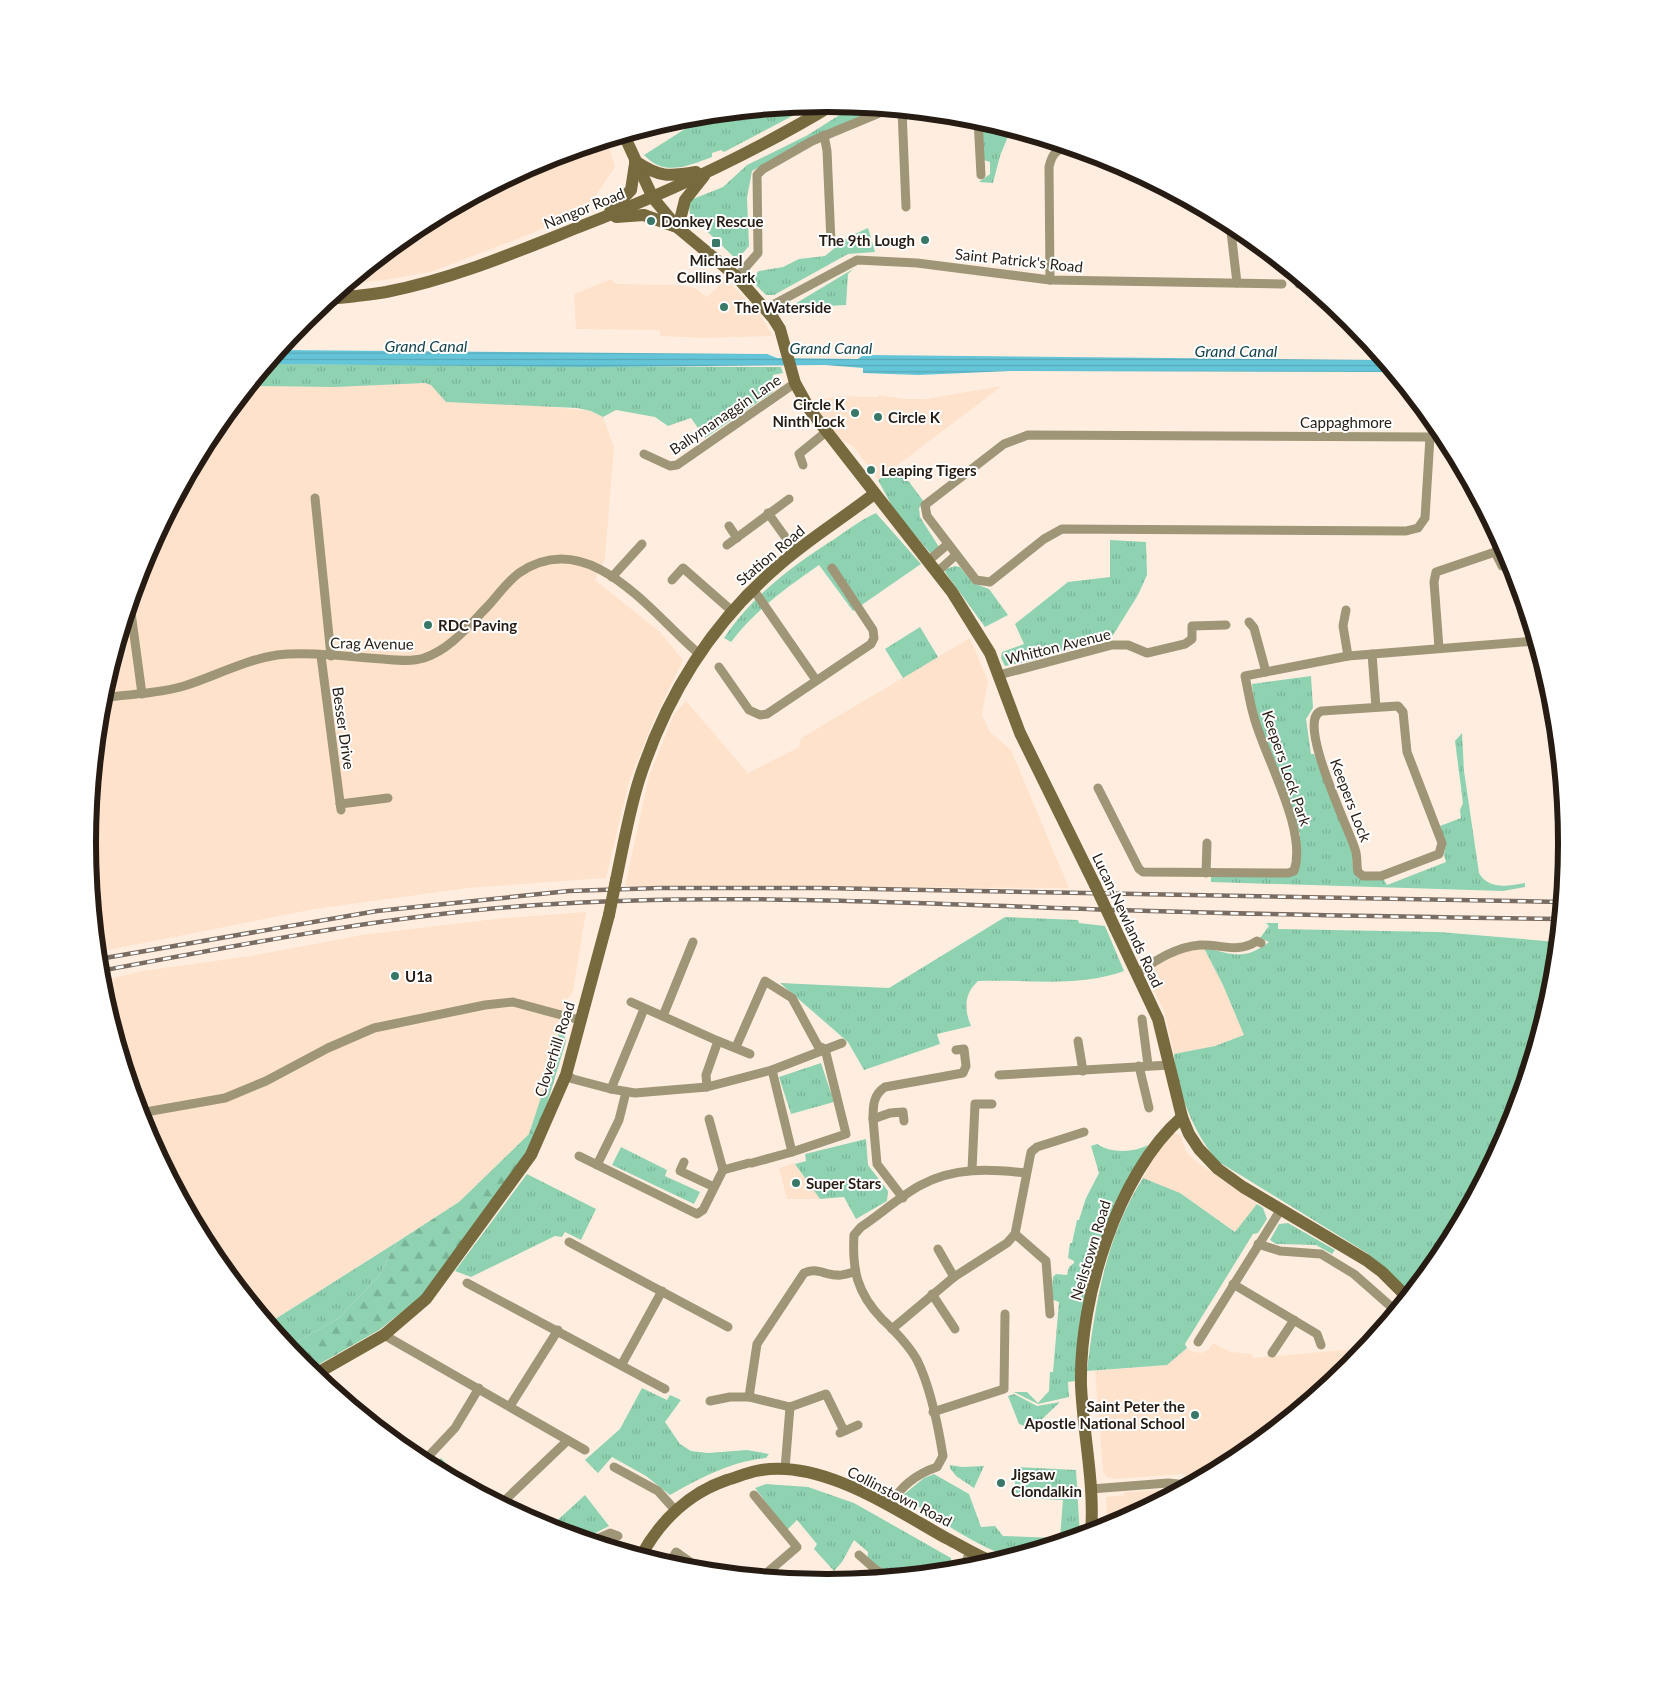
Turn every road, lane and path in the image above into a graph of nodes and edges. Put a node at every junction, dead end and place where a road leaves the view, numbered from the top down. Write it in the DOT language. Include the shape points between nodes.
graph roads {
  1 [pos="820,112"];
  2 [pos="878,113"];
  3 [pos="902,116"];
  4 [pos="978,128"];
  5 [pos="824,136"];
  6 [pos="626,141"];
  7 [pos="1060,150"];
  8 [pos="635,161"];
  9 [pos="711,169"];
  10 [pos="981,175"];
  11 [pos="653,198"];
  12 [pos="906,207"];
  13 [pos="604,217"];
  14 [pos="678,228"];
  15 [pos="1231,233"];
  16 [pos="831,242"];
  17 [pos="737,277"];
  18 [pos="1050,280"];
  19 [pos="1237,283"];
  20 [pos="1282,284"];
  21 [pos="340,298"];
  22 [pos="767,308"];
  23 [pos="795,383"];
  24 [pos="826,432"];
  25 [pos="1430,437"];
  26 [pos="1436,437"];
  27 [pos="644,454"];
  28 [pos="803,464"];
  29 [pos="874,494"];
  30 [pos="315,498"];
  31 [pos="789,499"];
  32 [pos="768,514"];
  33 [pos="729,526"];
  34 [pos="737,538"];
  35 [pos="642,544"];
  36 [pos="948,544"];
  37 [pos="727,545"];
  38 [pos="796,552"];
  39 [pos="1496,552"];
  40 [pos="956,555"];
  41 [pos="928,561"];
  42 [pos="1502,566"];
  43 [pos="832,568"];
  44 [pos="937,572"];
  45 [pos="612,577"];
  46 [pos="672,580"];
  47 [pos="753,589"];
  48 [pos="1346,610"];
  49 [pos="732,611"];
  50 [pos="132,618"];
  51 [pos="1249,622"];
  52 [pos="1226,625"];
  53 [pos="1530,641"];
  54 [pos="1439,648"];
  55 [pos="698,653"];
  56 [pos="1372,654"];
  57 [pos="321,656"];
  58 [pos="331,656"];
  59 [pos="1348,656"];
  60 [pos="718,667"];
  61 [pos="1266,672"];
  62 [pos="999,675"];
  63 [pos="816,680"];
  64 [pos="142,694"];
  65 [pos="111,697"];
  66 [pos="1376,707"];
  67 [pos="1098,788"];
  68 [pos="388,798"];
  69 [pos="1207,843"];
  70 [pos="1206,873"];
  71 [pos="693,942"];
  72 [pos="1260,943"];
  73 [pos="1136,974"];
  74 [pos="631,1002"];
  75 [pos="644,1008"];
  76 [pos="663,1016"];
  77 [pos="1142,1019"];
  78 [pos="580,1020"];
  79 [pos="718,1041"];
  80 [pos="1078,1041"];
  81 [pos="842,1043"];
  82 [pos="736,1047"];
  83 [pos="825,1049"];
  84 [pos="956,1050"];
  85 [pos="750,1054"];
  86 [pos="1170,1065"];
  87 [pos="1143,1066"];
  88 [pos="772,1070"];
  89 [pos="1083,1071"];
  90 [pos="566,1075"];
  91 [pos="999,1075"];
  92 [pos="708,1087"];
  93 [pos="611,1089"];
  94 [pos="626,1092"];
  95 [pos="992,1104"];
  96 [pos="1149,1108"];
  97 [pos="148,1112"];
  98 [pos="1182,1117"];
  99 [pos="709,1119"];
  100 [pos="873,1119"];
  101 [pos="904,1121"];
  102 [pos="1084,1132"];
  103 [pos="792,1152"];
  104 [pos="579,1156"];
  105 [pos="684,1162"];
  106 [pos="597,1165"];
  107 [pos="723,1170"];
  108 [pos="972,1170"];
  109 [pos="1026,1174"];
  110 [pos="714,1187"];
  111 [pos="903,1198"];
  112 [pos="1281,1209"];
  113 [pos="1015,1234"];
  114 [pos="569,1242"];
  115 [pos="1258,1244"];
  116 [pos="938,1249"];
  117 [pos="854,1272"];
  118 [pos="954,1277"];
  119 [pos="467,1284"];
  120 [pos="1233,1284"];
  121 [pos="662,1291"];
  122 [pos="1403,1293"];
  123 [pos="932,1294"];
  124 [pos="1392,1307"];
  125 [pos="1005,1314"];
  126 [pos="1050,1314"];
  127 [pos="1294,1320"];
  128 [pos="728,1327"];
  129 [pos="892,1328"];
  130 [pos="955,1329"];
  131 [pos="558,1330"];
  132 [pos="384,1334"];
  133 [pos="1198,1342"];
  134 [pos="1321,1345"];
  135 [pos="1272,1353"];
  136 [pos="622,1364"];
  137 [pos="321,1371"];
  138 [pos="479,1388"];
  139 [pos="665,1389"];
  140 [pos="749,1397"];
  141 [pos="710,1401"];
  142 [pos="510,1406"];
  143 [pos="790,1407"];
  144 [pos="933,1412"];
  145 [pos="858,1425"];
  146 [pos="567,1441"];
  147 [pos="585,1450"];
  148 [pos="429,1456"];
  149 [pos="614,1467"];
  150 [pos="785,1469"];
  151 [pos="1178,1484"];
  152 [pos="1091,1490"];
  153 [pos="754,1495"];
  154 [pos="506,1500"];
  155 [pos="889,1506"];
  156 [pos="675,1510"];
  157 [pos="1091,1525"];
  158 [pos="618,1536"];
  159 [pos="600,1537"];
  160 [pos="645,1551"];
  161 [pos="970,1551"];
  162 [pos="859,1554"];
  163 [pos="673,1557"];
  164 [pos="983,1557"];
  165 [pos="688,1560"];
  166 [pos="966,1561"];
  167 [pos="767,1572"];
  168 [pos="880,1572"];
  1 -- 9 [label="street, Nangor Road"];
  2 -- 5 [label="street"];
  3 -- 12 [label="street"];
  4 -- 10 [label="street"];
  5 -- 16 [label="street" via="828,151"];
  5 -- 17 [label="street" via="763,169 758,175 758,253"];
  6 -- 8 [label="street"];
  7 -- 18 [label="street" via="1052,156 1049,167"];
  8 -- 9 [label="street" via="666,176"];
  8 -- 11 [label="street"];
  8 -- 13 [label="street" via="631,190"];
  9 -- 11 [label="street, Nangor Road"];
  9 -- 14 [label="street" via="685,200"];
  11 -- 13 [label="street, Nangor Road"];
  11 -- 14 [label="street"];
  13 -- 14 [label="street" via="644,215"];
  13 -- 21 [label="street, Nangor Road" via="511,254 424,283"];
  14 -- 17 [label="street, Lucan-Newlands Road"];
  15 -- 19 [label="street"];
  17 -- 22 [label="street, Lucan-Newlands Road"];
  18 -- 19 [label="street, Saint Patrick's Road"];
  18 -- 22 [label="street, Saint Patrick's Road" via="917,263 857,260"];
  19 -- 20 [label="street, Saint Patrick's Road"];
  22 -- 23 [label="street, Lucan-Newlands Road" via="780,329"];
  23 -- 24 [label="street, Lucan-Newlands Road"];
  23 -- 27 [label="street, Ballymanaggin Lane" via="677,465 670,466"];
  24 -- 28 [label="street" via="799,454"];
  24 -- 29 [label="street, Lucan-Newlands Road"];
  25 -- 26 [label="street"];
  25 -- 36 [label="street, Cappaghmore" via="1028,435 1004,444 925,505 927,516"];
  25 -- 40 [label="street, Cappaghmore" via="1425,518 1418,528 1406,531 1062,530 1044,539 990,582 976,580"];
  29 -- 38 [label="street, Station Road"];
  29 -- 41 [label="street, Lucan-Newlands Road"];
  30 -- 58 [label="street"];
  31 -- 32 [label="street"];
  32 -- 34 [label="street"];
  32 -- 38 [label="street"];
  33 -- 34 [label="street"];
  34 -- 37 [label="street"];
  35 -- 45 [label="street"];
  36 -- 40 [label="street, Cappaghmore"];
  36 -- 41 [label="street"];
  38 -- 47 [label="street, Station Road"];
  39 -- 42 [label="street"];
  39 -- 54 [label="street" via="1436,572"];
  40 -- 44 [label="street"];
  41 -- 44 [label="street, Lucan-Newlands Road"];
  43 -- 63 [label="street" via="873,630 874,638 871,644"];
  44 -- 62 [label="street, Lucan-Newlands Road" via="990,654"];
  45 -- 55 [label="street, Crag Avenue"];
  45 -- 58 [label="street, Crag Avenue" via="593,564 577,560 537,563 516,576 461,634 424,658"];
  46 -- 49 [label="street" via="683,568"];
  47 -- 49 [label="street, Station Road"];
  47 -- 63 [label="street"];
  48 -- 59 [label="street" via="1344,626"];
  49 -- 55 [label="street, Station Road"];
  50 -- 64 [label="street"];
  51 -- 61 [label="street" via="1254,628"];
  52 -- 62 [label="street, Whitton Avenue" via="1192,626 1192,639 1185,644 1147,653 1128,645 1112,645"];
  53 -- 54 [label="street"];
  54 -- 56 [label="street"];
  55 -- 78 [label="street, Cloverhill Road, bridge" via="662,720 639,780 609,915"];
  56 -- 59 [label="street"];
  56 -- 66 [label="street"];
  57 -- 58 [label="street, Crag Avenue"];
  57 -- 64 [label="street, Crag Avenue" via="277,656 256,660 183,686"];
  57 -- 68 [label="street, Besser Drive" via="341,807"];
  59 -- 61 [label="street"];
  60 -- 63 [label="street" via="749,710 760,715"];
  61 -- 70 [label="street, Keepers Lock Park" via="1245,676 1254,718 1296,836 1294,871"];
  62 -- 73 [label="street, Lucan-Newlands Road, bridge" via="1020,733"];
  64 -- 65 [label="street, Crag Avenue"];
  66 -- 66 [label="street, Keepers Lock" via="1319,711 1313,719 1316,746 1356,850 1358,872 1373,877 1439,854 1442,849 1406,752 1403,712 1398,706"];
  67 -- 70 [label="street, Keepers Lock Park" via="1139,869 1143,872"];
  69 -- 70 [label="street"];
  71 -- 76 [label="street"];
  72 -- 73 [label="street" via="1257,941 1246,948 1200,945 1174,951"];
  73 -- 86 [label="street, Lucan-Newlands Road" via="1158,1020"];
  74 -- 75 [label="street"];
  75 -- 76 [label="street"];
  75 -- 93 [label="street"];
  76 -- 79 [label="street"];
  77 -- 87 [label="street"];
  78 -- 90 [label="street, Cloverhill Road"];
  78 -- 97 [label="street" via="513,1002 448,1012 359,1033 266,1081 225,1098"];
  79 -- 82 [label="street"];
  79 -- 92 [label="street" via="706,1075"];
  80 -- 89 [label="street"];
  81 -- 83 [label="street"];
  82 -- 83 [label="street" via="765,981 792,998 818,1046"];
  82 -- 85 [label="street"];
  83 -- 88 [label="street"];
  83 -- 103 [label="street" via="846,1134"];
  84 -- 100 [label="street" via="964,1049 966,1066 963,1073 885,1087 874,1102"];
  86 -- 87 [label="street"];
  86 -- 98 [label="street, Lucan-Newlands Road"];
  87 -- 89 [label="street"];
  87 -- 96 [label="street"];
  88 -- 92 [label="street"];
  88 -- 103 [label="street"];
  89 -- 91 [label="street"];
  90 -- 93 [label="street"];
  90 -- 132 [label="street, Cloverhill Road" via="531,1155 426,1299"];
  92 -- 94 [label="street"];
  93 -- 94 [label="street"];
  94 -- 106 [label="street" via="619,1120"];
  95 -- 108 [label="street" via="975,1104"];
  98 -- 112 [label="street, Lucan-Newlands Road" via="1189,1134 1209,1161"];
  98 -- 152 [label="street, Neilstown Road" via="1155,1146 1122,1200 1097,1273 1086,1319 1081,1384"];
  99 -- 107 [label="street"];
  100 -- 101 [label="street" via="903,1112"];
  100 -- 111 [label="street" via="877,1164"];
  102 -- 109 [label="street" via="1037,1147 1031,1152"];
  103 -- 107 [label="street"];
  104 -- 106 [label="street"];
  105 -- 110 [label="street" via="680,1171"];
  106 -- 110 [label="street" via="697,1214 703,1210"];
  107 -- 110 [label="street"];
  108 -- 109 [label="street"];
  108 -- 111 [label="street" via="938,1177"];
  109 -- 113 [label="street"];
  111 -- 117 [label="street" via="854,1235"];
  112 -- 115 [label="street"];
  112 -- 122 [label="street, Lucan-Newlands Road" via="1366,1260"];
  113 -- 118 [label="street" via="1007,1243"];
  113 -- 126 [label="street" via="1046,1261"];
  114 -- 121 [label="street"];
  115 -- 120 [label="street"];
  115 -- 124 [label="street" via="1280,1251 1321,1254 1354,1274"];
  116 -- 118 [label="street"];
  117 -- 129 [label="street" via="874,1310"];
  117 -- 140 [label="street" via="838,1276 810,1270 804,1273 757,1344"];
  118 -- 123 [label="street"];
  119 -- 131 [label="street"];
  120 -- 127 [label="street"];
  120 -- 133 [label="street"];
  121 -- 128 [label="street"];
  121 -- 136 [label="street"];
  123 -- 129 [label="street"];
  123 -- 130 [label="street"];
  125 -- 144 [label="street" via="1004,1389"];
  127 -- 134 [label="street" via="1316,1334"];
  127 -- 135 [label="street"];
  129 -- 144 [label="street" via="916,1359 927,1385"];
  131 -- 136 [label="street"];
  131 -- 142 [label="street"];
  132 -- 137 [label="street, Cloverhill Road"];
  132 -- 138 [label="street"];
  136 -- 139 [label="street"];
  138 -- 142 [label="street"];
  138 -- 148 [label="street" via="455,1428"];
  140 -- 141 [label="street"];
  140 -- 143 [label="street"];
  142 -- 146 [label="street"];
  143 -- 145 [label="street" via="826,1394 841,1433"];
  143 -- 150 [label="street"];
  144 -- 155 [label="street" via="943,1456 941,1461 900,1489"];
  146 -- 147 [label="street"];
  146 -- 154 [label="street"];
  149 -- 156 [label="street" via="658,1491"];
  150 -- 155 [label="street, Collinstown Road" via="834,1480"];
  150 -- 156 [label="street, Collinstown Road" via="757,1471 715,1484"];
  151 -- 152 [label="street"];
  152 -- 157 [label="street, Neilstown Road"];
  153 -- 167 [label="street" via="797,1547"];
  155 -- 161 [label="street, Collinstown Road"];
  156 -- 160 [label="street, Collinstown Road"];
  158 -- 159 [label="street" via="610,1533"];
  161 -- 164 [label="street, Collinstown Road"];
  161 -- 166 [label="street"];
  162 -- 168 [label="street"];
  163 -- 165 [label="street" via="676,1552"];
}
